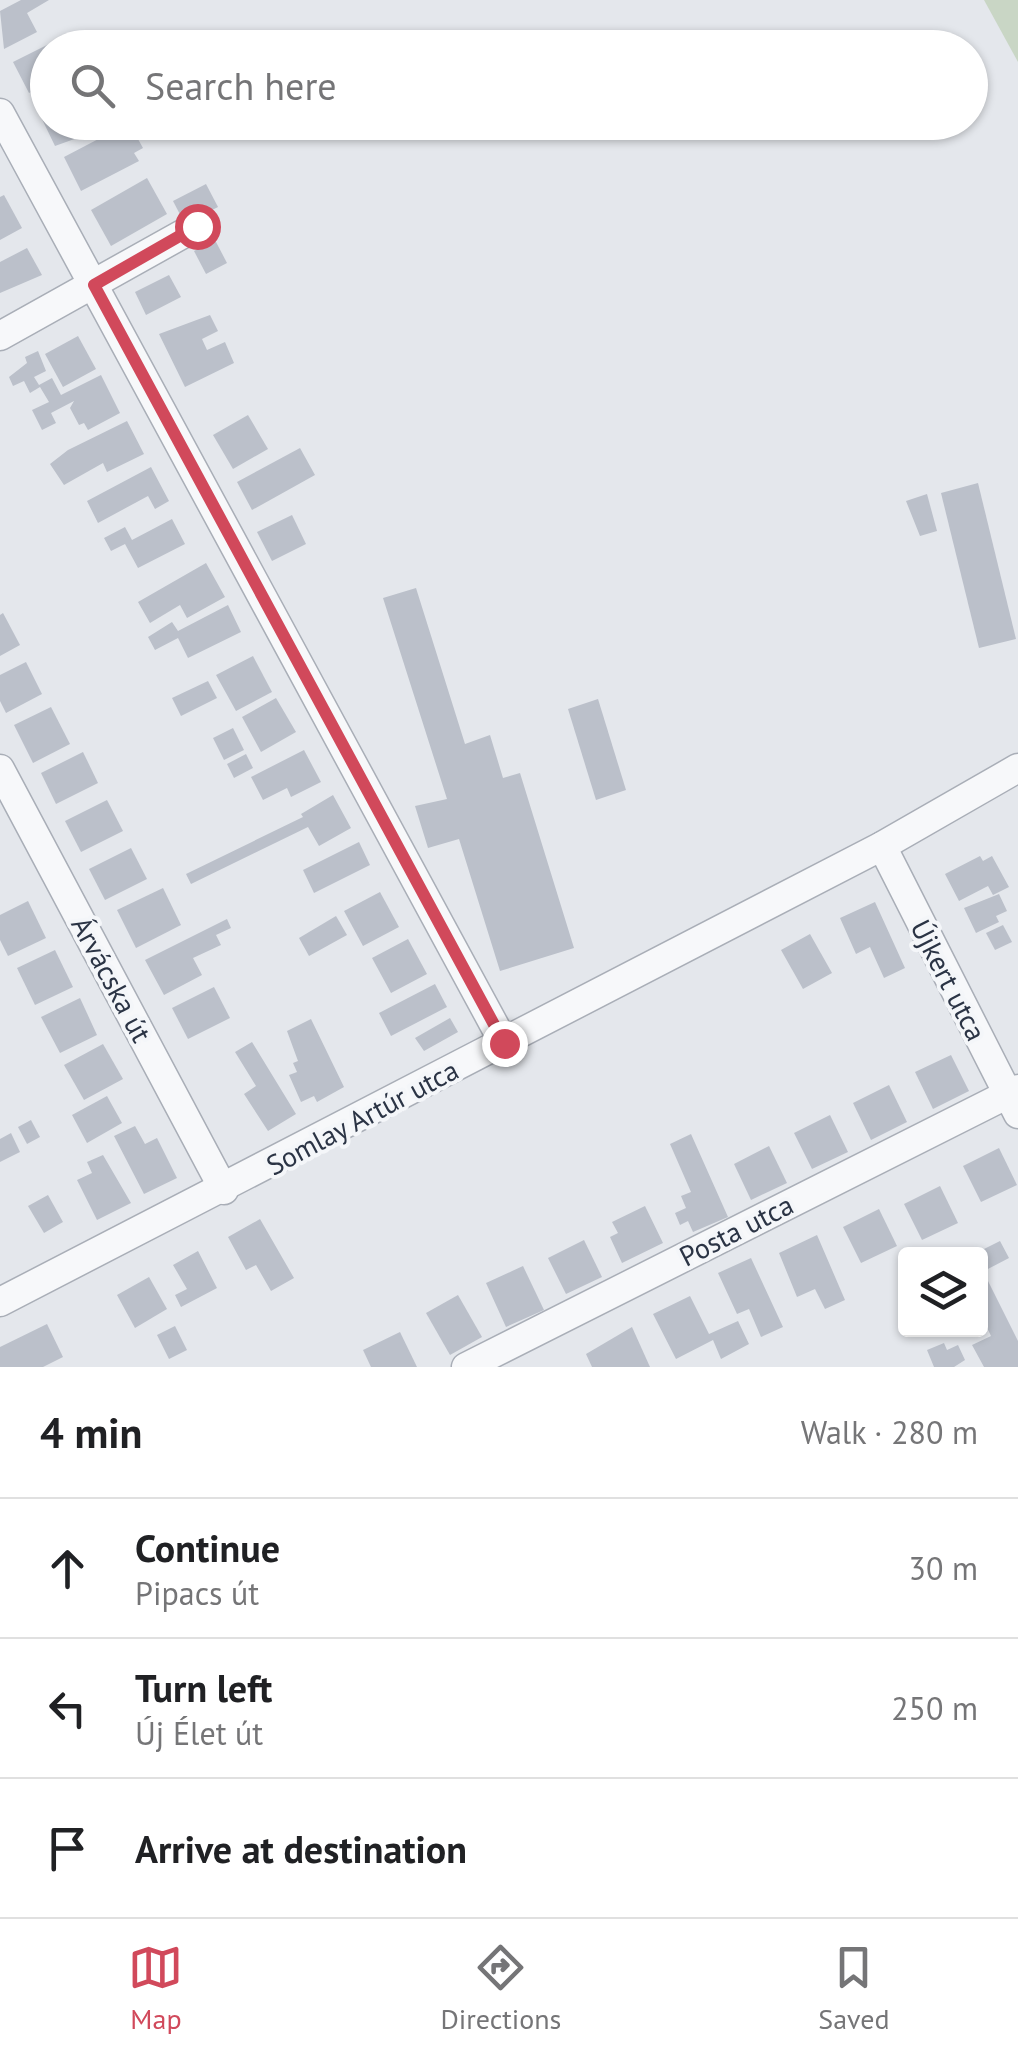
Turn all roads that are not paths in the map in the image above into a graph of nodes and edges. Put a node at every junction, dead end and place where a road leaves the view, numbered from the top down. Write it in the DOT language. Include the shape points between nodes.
graph roads {
  1 [pos="0,113"];
  2 [pos="197,226"];
  3 [pos="94,285"];
  4 [pos="0,336"];
  5 [pos="1018,768"];
  6 [pos="0,769"];
  7 [pos="882,846"];
  8 [pos="504,1043"];
  9 [pos="1014,1099"];
  10 [pos="224,1190"];
  11 [pos="0,1302"];
  12 [pos="466,1367"];
  1 -- 3 [label="street"];
  2 -- 3 [label="street"];
  3 -- 4 [label="street"];
  3 -- 8 [label="street"];
  5 -- 7 [label="street, Somlay Artúr utca"];
  6 -- 10 [label="street, Árvácska út"];
  7 -- 8 [label="street, Somlay Artúr utca"];
  7 -- 9 [label="street, Újkert utca"];
  8 -- 10 [label="street, Somlay Artúr utca"];
  9 -- 12 [label="street, Posta utca"];
  10 -- 11 [label="street, Somlay Artúr utca"];
}
